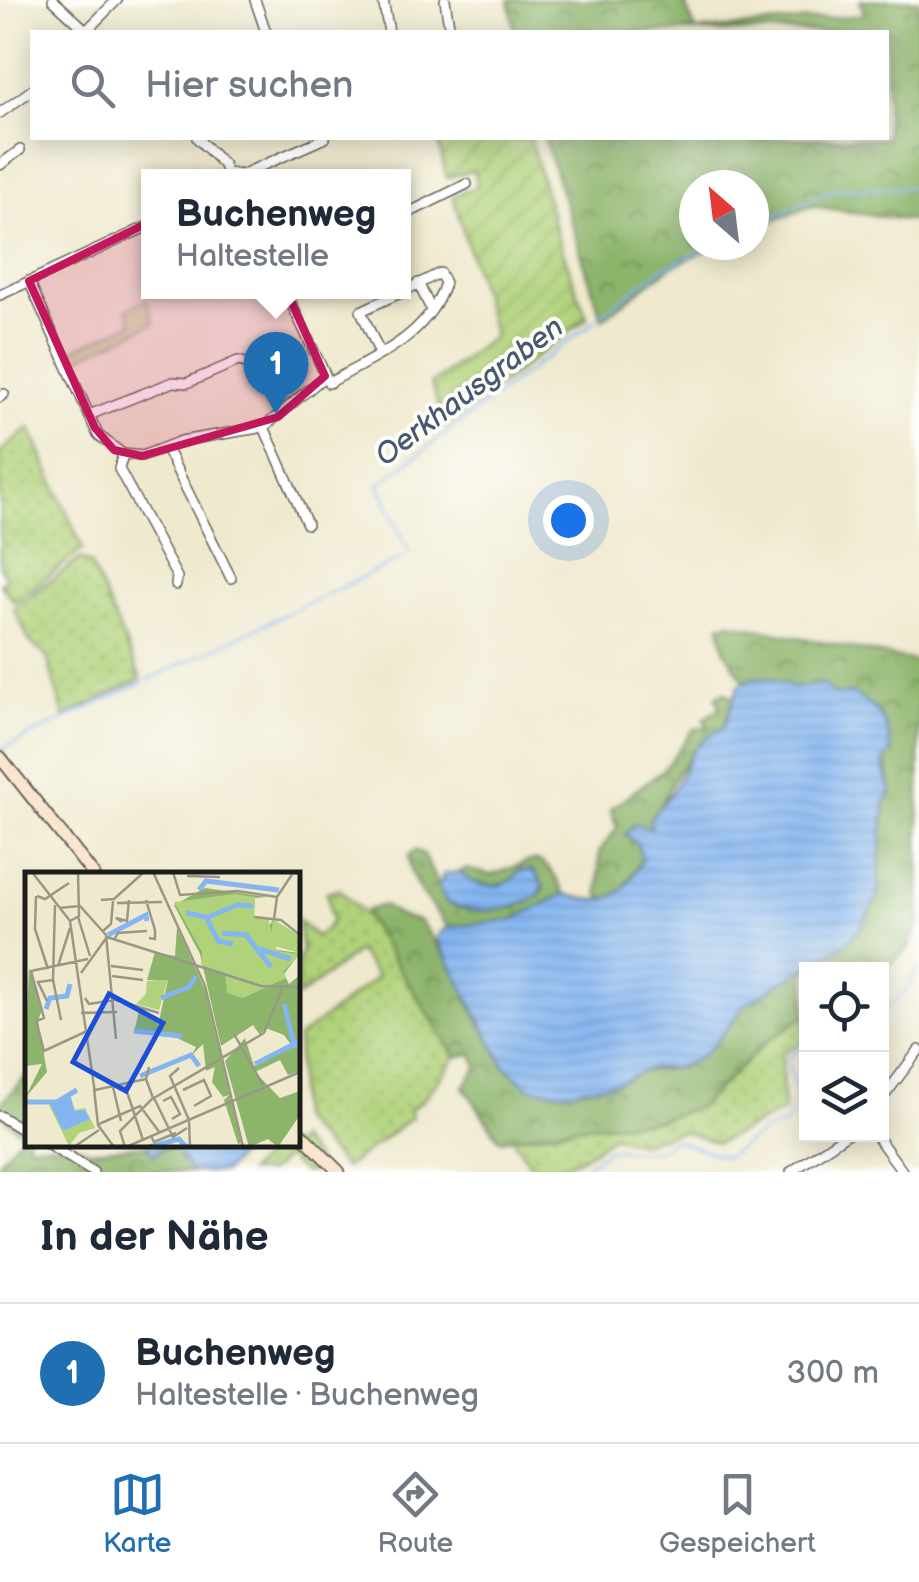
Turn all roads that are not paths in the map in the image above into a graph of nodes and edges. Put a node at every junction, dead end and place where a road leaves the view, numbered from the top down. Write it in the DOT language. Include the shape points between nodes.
graph roads {
  1 [pos="53,0"];
  2 [pos="117,0"];
  3 [pos="255,0"];
  4 [pos="384,0"];
  5 [pos="445,0"];
  6 [pos="85,30"];
  7 [pos="89,30"];
  8 [pos="265,30"];
  9 [pos="389,30"];
  10 [pos="450,30"];
  11 [pos="30,91"];
  12 [pos="0,112"];
  13 [pos="199,140"];
  14 [pos="313,140"];
  15 [pos="20,150"];
  16 [pos="0,165"];
  17 [pos="223,169"];
  18 [pos="253,169"];
  19 [pos="467,184"];
  20 [pos="411,212"];
  21 [pos="141,229"];
  22 [pos="29,281"];
  23 [pos="418,284"];
  24 [pos="411,287"];
  25 [pos="0,295"];
  26 [pos="289,299"];
  27 [pos="386,299"];
  28 [pos="431,309"];
  29 [pos="380,354"];
  30 [pos="246,363"];
  31 [pos="327,379"];
  32 [pos="88,415"];
  33 [pos="264,427"];
  34 [pos="166,448"];
  35 [pos="123,454"];
  36 [pos="307,524"];
  37 [pos="231,578"];
  38 [pos="176,585"];
  39 [pos="0,758"];
  40 [pos="91,872"];
  41 [pos="919,1050"];
  42 [pos="889,1089"];
  43 [pos="0,1116"];
  44 [pos="25,1131"];
  45 [pos="300,1133"];
  46 [pos="835,1142"];
  47 [pos="881,1142"];
  48 [pos="52,1147"];
  49 [pos="328,1162"];
  50 [pos="93,1172"];
  51 [pos="318,1172"];
  52 [pos="339,1172"];
  53 [pos="791,1172"];
  54 [pos="903,1172"];
  1 -- 6 [label="street"];
  2 -- 7 [label="street"];
  3 -- 8 [label="street"];
  4 -- 9 [label="street"];
  5 -- 10 [label="street"];
  11 -- 12 [label="street"];
  13 -- 17 [label="street"];
  14 -- 18 [label="street"];
  15 -- 16 [label="street"];
  19 -- 20 [label="street"];
  21 -- 22 [label="street"];
  22 -- 25 [label="street"];
  22 -- 32 [label="street"];
  23 -- 24 [label="street"];
  23 -- 28 [label="street"];
  23 -- 28 [label="street" via="440,272 445,283"];
  26 -- 31 [label="street"];
  27 -- 29 [label="street" via="361,311"];
  28 -- 29 [label="street" via="409,337"];
  29 -- 31 [label="street"];
  30 -- 32 [label="street"];
  31 -- 33 [label="street"];
  32 -- 35 [label="street" via="102,441"];
  33 -- 34 [label="street"];
  33 -- 36 [label="street"];
  34 -- 35 [label="street"];
  34 -- 37 [label="street"];
  35 -- 38 [label="street" via="118,469"];
  39 -- 40 [label="main road"];
  41 -- 42 [label="street"];
  43 -- 44 [label="street"];
  45 -- 49 [label="main road"];
  46 -- 53 [label="street"];
  47 -- 54 [label="street"];
  48 -- 50 [label="street"];
  49 -- 51 [label="street"];
  49 -- 52 [label="main road"];
}
